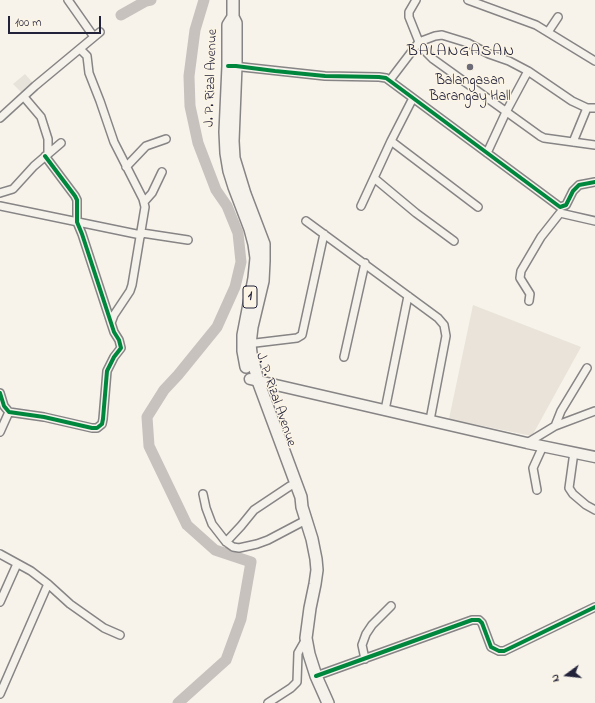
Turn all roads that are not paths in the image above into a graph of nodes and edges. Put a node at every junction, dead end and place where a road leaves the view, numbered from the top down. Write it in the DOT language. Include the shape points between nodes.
graph roads {
  1 [pos="68,0"];
  2 [pos="416,0"];
  3 [pos="468,0"];
  4 [pos="233,2"];
  5 [pos="558,17"];
  6 [pos="100,32"];
  7 [pos="548,32"];
  8 [pos="94,37"];
  9 [pos="419,42"];
  10 [pos="80,49"];
  11 [pos="595,61"];
  12 [pos="232,66"];
  13 [pos="528,71"];
  14 [pos="390,80"];
  15 [pos="24,97"];
  16 [pos="414,98"];
  17 [pos="587,108"];
  18 [pos="595,108"];
  19 [pos="506,112"];
  20 [pos="0,118"];
  21 [pos="166,139"];
  22 [pos="391,141"];
  23 [pos="61,142"];
  24 [pos="573,142"];
  25 [pos="595,145"];
  26 [pos="487,153"];
  27 [pos="46,155"];
  28 [pos="126,167"];
  29 [pos="162,172"];
  30 [pos="374,178"];
  31 [pos="595,182"];
  32 [pos="0,193"];
  33 [pos="144,202"];
  34 [pos="0,206"];
  35 [pos="361,206"];
  36 [pos="478,207"];
  37 [pos="560,210"];
  38 [pos="306,221"];
  39 [pos="595,221"];
  40 [pos="77,222"];
  41 [pos="141,234"];
  42 [pos="324,234"];
  43 [pos="188,240"];
  44 [pos="454,242"];
  45 [pos="365,263"];
  46 [pos="408,296"];
  47 [pos="529,301"];
  48 [pos="111,323"];
  49 [pos="246,344"];
  50 [pos="344,358"];
  51 [pos="587,368"];
  52 [pos="254,380"];
  53 [pos="0,393"];
  54 [pos="385,410"];
  55 [pos="595,411"];
  56 [pos="9,412"];
  57 [pos="430,420"];
  58 [pos="555,426"];
  59 [pos="0,432"];
  60 [pos="527,443"];
  61 [pos="543,446"];
  62 [pos="574,452"];
  63 [pos="595,457"];
  64 [pos="290,486"];
  65 [pos="537,490"];
  66 [pos="203,494"];
  67 [pos="302,507"];
  68 [pos="595,510"];
  69 [pos="306,520"];
  70 [pos="226,542"];
  71 [pos="0,554"];
  72 [pos="17,564"];
  73 [pos="48,584"];
  74 [pos="0,602"];
  75 [pos="391,606"];
  76 [pos="595,607"];
  77 [pos="120,635"];
  78 [pos="306,638"];
  79 [pos="365,659"];
  80 [pos="316,676"];
  81 [pos="0,694"];
  82 [pos="268,703"];
  83 [pos="328,703"];
  1 -- 8 [label="street"];
  2 -- 9 [label="street" via="409,17"];
  3 -- 7 [label="street" via="521,18"];
  4 -- 12 [label="main road, J. P. Rizal Avenue / 1" via="233,17 228,25"];
  5 -- 7 [label="street"];
  6 -- 8 [label="street"];
  7 -- 11 [label="street"];
  8 -- 10 [label="street"];
  9 -- 13 [label="street" via="435,36 450,37"];
  9 -- 14 [label="street"];
  9 -- 19 [label="street" via="433,59"];
  10 -- 15 [label="street"];
  10 -- 28 [label="street" via="87,56 89,74"];
  12 -- 14 [label="street" via="325,76 379,77"];
  12 -- 49 [label="main road, J. P. Rizal Avenue / 1" via="229,132 237,171 264,244 262,280"];
  13 -- 17 [label="street" via="572,101"];
  13 -- 19 [label="street"];
  14 -- 16 [label="street"];
  15 -- 20 [label="street"];
  15 -- 27 [label="street" via="40,117 48,140"];
  16 -- 22 [label="street"];
  16 -- 26 [label="street"];
  17 -- 18 [label="street"];
  17 -- 24 [label="street"];
  19 -- 24 [label="street" via="544,138"];
  19 -- 26 [label="street"];
  21 -- 28 [label="street" via="146,146"];
  22 -- 30 [label="street"];
  22 -- 36 [label="street"];
  23 -- 27 [label="street"];
  24 -- 25 [label="street"];
  26 -- 37 [label="street"];
  27 -- 32 [label="street" via="13,189"];
  27 -- 40 [label="street" via="76,196"];
  28 -- 33 [label="street"];
  29 -- 33 [label="street" via="152,193"];
  30 -- 35 [label="street"];
  30 -- 44 [label="street"];
  31 -- 37 [label="street" via="579,184"];
  33 -- 41 [label="street"];
  34 -- 40 [label="street"];
  37 -- 39 [label="street"];
  37 -- 47 [label="street" via="521,271 520,278 530,294"];
  38 -- 42 [label="street"];
  40 -- 41 [label="street"];
  40 -- 48 [label="street"];
  41 -- 43 [label="street"];
  41 -- 48 [label="street" via="130,291"];
  42 -- 45 [label="street"];
  42 -- 49 [label="street" via="302,335 297,338"];
  45 -- 46 [label="street"];
  45 -- 50 [label="street"];
  46 -- 54 [label="street"];
  46 -- 57 [label="street" via="438,318 446,329"];
  48 -- 56 [label="street" via="121,348 107,371 103,419 100,426 92,428"];
  49 -- 52 [label="main road, J. P. Rizal Avenue / 1" via="246,369"];
  51 -- 58 [label="street"];
  52 -- 54 [label="main road"];
  52 -- 64 [label="main road, J. P. Rizal Avenue / 1"];
  52 -- 67 [label="main road, J. P. Rizal Avenue / 1" via="301,497"];
  53 -- 56 [label="street"];
  54 -- 57 [label="main road"];
  55 -- 58 [label="street"];
  56 -- 59 [label="street"];
  57 -- 60 [label="main road"];
  58 -- 60 [label="street"];
  60 -- 61 [label="main road"];
  61 -- 62 [label="main road"];
  61 -- 65 [label="street" via="533,468"];
  62 -- 63 [label="main road"];
  62 -- 68 [label="street" via="569,488"];
  64 -- 67 [label="main road, J. P. Rizal Avenue / 1"];
  64 -- 70 [label="street" via="254,510"];
  66 -- 70 [label="street" via="212,524"];
  67 -- 69 [label="main road, J. P. Rizal Avenue / 1"];
  69 -- 70 [label="street" via="268,540 247,547 239,548"];
  69 -- 78 [label="main road, J. P. Rizal Avenue / 1" via="316,559 315,584"];
  71 -- 72 [label="street"];
  72 -- 73 [label="street"];
  72 -- 74 [label="street"];
  73 -- 77 [label="street" via="70,604 104,628"];
  73 -- 81 [label="street"];
  75 -- 79 [label="street" via="366,634 362,645"];
  76 -- 79 [label="street" via="504,651 492,647 484,626 475,619"];
  78 -- 80 [label="main road, J. P. Rizal Avenue / 1"];
  78 -- 82 [label="street" via="298,653 297,682"];
  79 -- 80 [label="street"];
  80 -- 83 [label="main road, J. P. Rizal Avenue / 1"];
}
